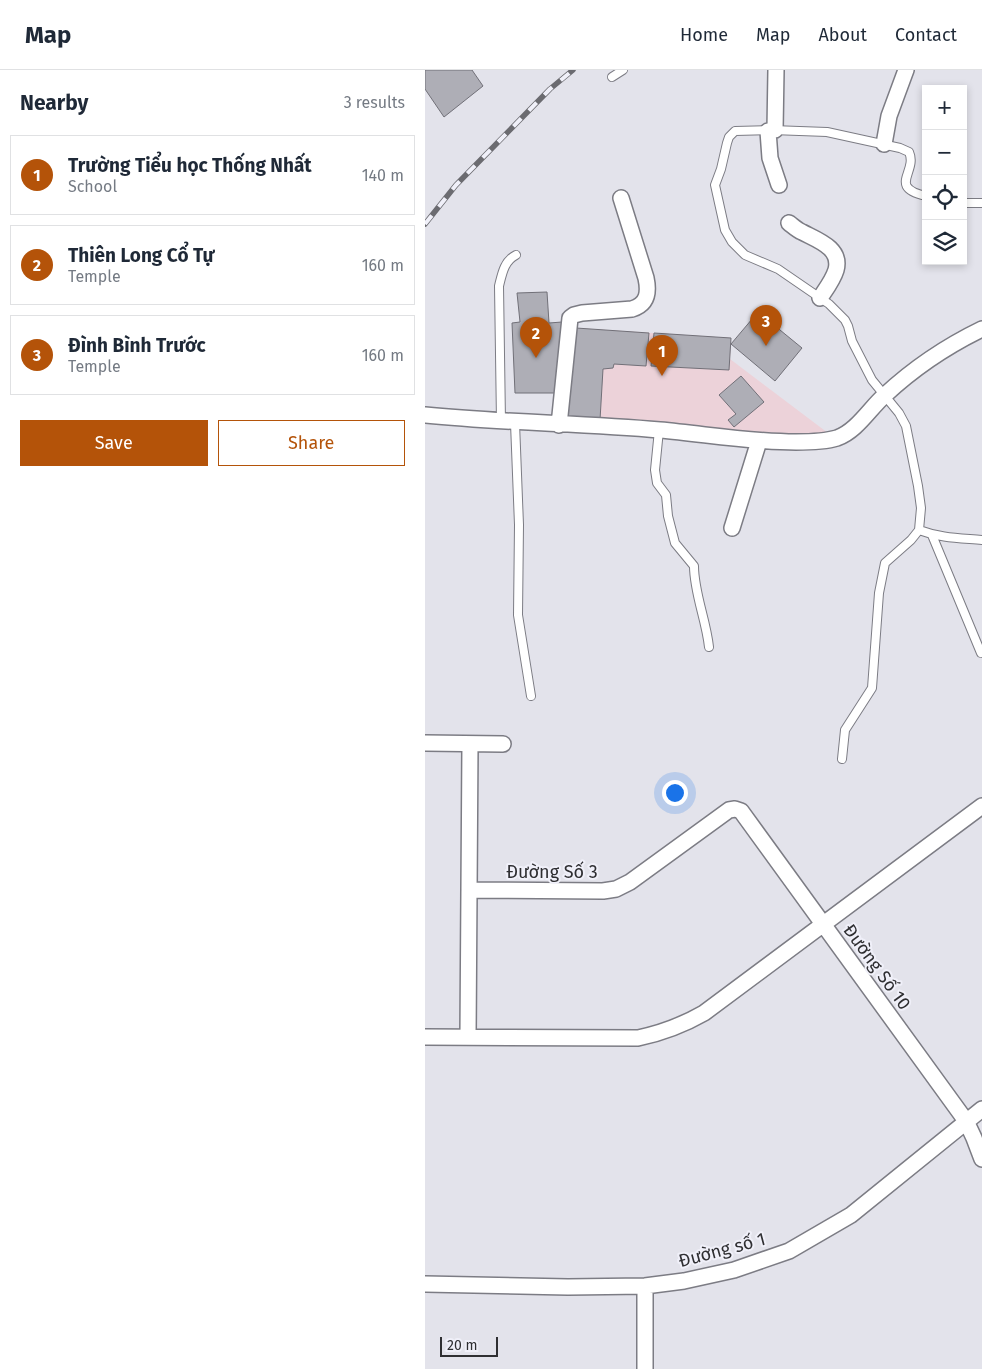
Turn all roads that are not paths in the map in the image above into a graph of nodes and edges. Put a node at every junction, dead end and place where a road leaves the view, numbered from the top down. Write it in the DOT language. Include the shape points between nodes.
graph roads {
  1 [pos="623,70"];
  2 [pos="776,70"];
  3 [pos="906,70"];
  4 [pos="612,77"];
  5 [pos="772,130"];
  6 [pos="884,144"];
  7 [pos="779,185"];
  8 [pos="922,195"];
  9 [pos="621,198"];
  10 [pos="967,203"];
  11 [pos="982,204"];
  12 [pos="789,223"];
  13 [pos="516,255"];
  14 [pos="820,298"];
  15 [pos="982,329"];
  16 [pos="885,395"];
  17 [pos="425,416"];
  18 [pos="508,423"];
  19 [pos="559,425"];
  20 [pos="659,430"];
  21 [pos="759,441"];
  22 [pos="732,528"];
  23 [pos="919,530"];
  24 [pos="932,535"];
  25 [pos="982,540"];
  26 [pos="709,646"];
  27 [pos="981,653"];
  28 [pos="531,696"];
  29 [pos="425,743"];
  30 [pos="470,744"];
  31 [pos="503,744"];
  32 [pos="842,759"];
  33 [pos="982,806"];
  34 [pos="729,810"];
  35 [pos="469,890"];
  36 [pos="823,924"];
  37 [pos="425,1037"];
  38 [pos="468,1037"];
  39 [pos="982,1109"];
  40 [pos="966,1121"];
  41 [pos="982,1159"];
  42 [pos="425,1284"];
  43 [pos="645,1286"];
  44 [pos="645,1369"];
  1 -- 4 [label="lane"];
  2 -- 5 [label="street"];
  3 -- 6 [label="street" via="889,116"];
  5 -- 6 [label="lane" via="827,132"];
  5 -- 7 [label="street" via="770,158"];
  5 -- 14 [label="lane" via="735,131 729,137 715,184 725,230 745,255 778,269"];
  6 -- 8 [label="lane" via="909,152 911,160 905,183 907,189"];
  9 -- 19 [label="street" via="646,278 647,298 636,307 582,313 570,318"];
  10 -- 11 [label="lane"];
  12 -- 14 [label="street" via="823,243 837,260 836,269"];
  13 -- 18 [label="lane" via="507,263 499,286"];
  14 -- 16 [label="lane" via="845,320 872,380"];
  15 -- 16 [label="street" via="945,348"];
  16 -- 21 [label="street" via="839,438 811,442"];
  16 -- 23 [label="lane" via="906,426 921,508"];
  17 -- 18 [label="street"];
  18 -- 19 [label="street"];
  18 -- 28 [label="lane" via="519,526 518,615"];
  19 -- 20 [label="street"];
  20 -- 21 [label="street"];
  20 -- 26 [label="lane" via="657,483 666,496 675,544 694,566"];
  21 -- 22 [label="street"];
  23 -- 24 [label="lane"];
  23 -- 32 [label="lane" via="885,563 879,593 872,688 845,730"];
  24 -- 25 [label="lane"];
  24 -- 27 [label="lane"];
  29 -- 30 [label="street"];
  30 -- 31 [label="street"];
  30 -- 35 [label="street"];
  33 -- 36 [label="street"];
  34 -- 35 [label="street, Đường Số 3" via="616,889"];
  34 -- 36 [label="street, Đường Số 10" via="741,811"];
  35 -- 38 [label="street"];
  36 -- 38 [label="street" via="704,1013 651,1036"];
  36 -- 40 [label="street, Đường Số 10"];
  37 -- 38 [label="street"];
  39 -- 40 [label="street, Đường số 1"];
  40 -- 41 [label="street, Đường Số 10"];
  40 -- 43 [label="street, Đường số 1" via="851,1215 789,1251 734,1270"];
  42 -- 43 [label="street, Đường số 1"];
  43 -- 44 [label="street"];
}
